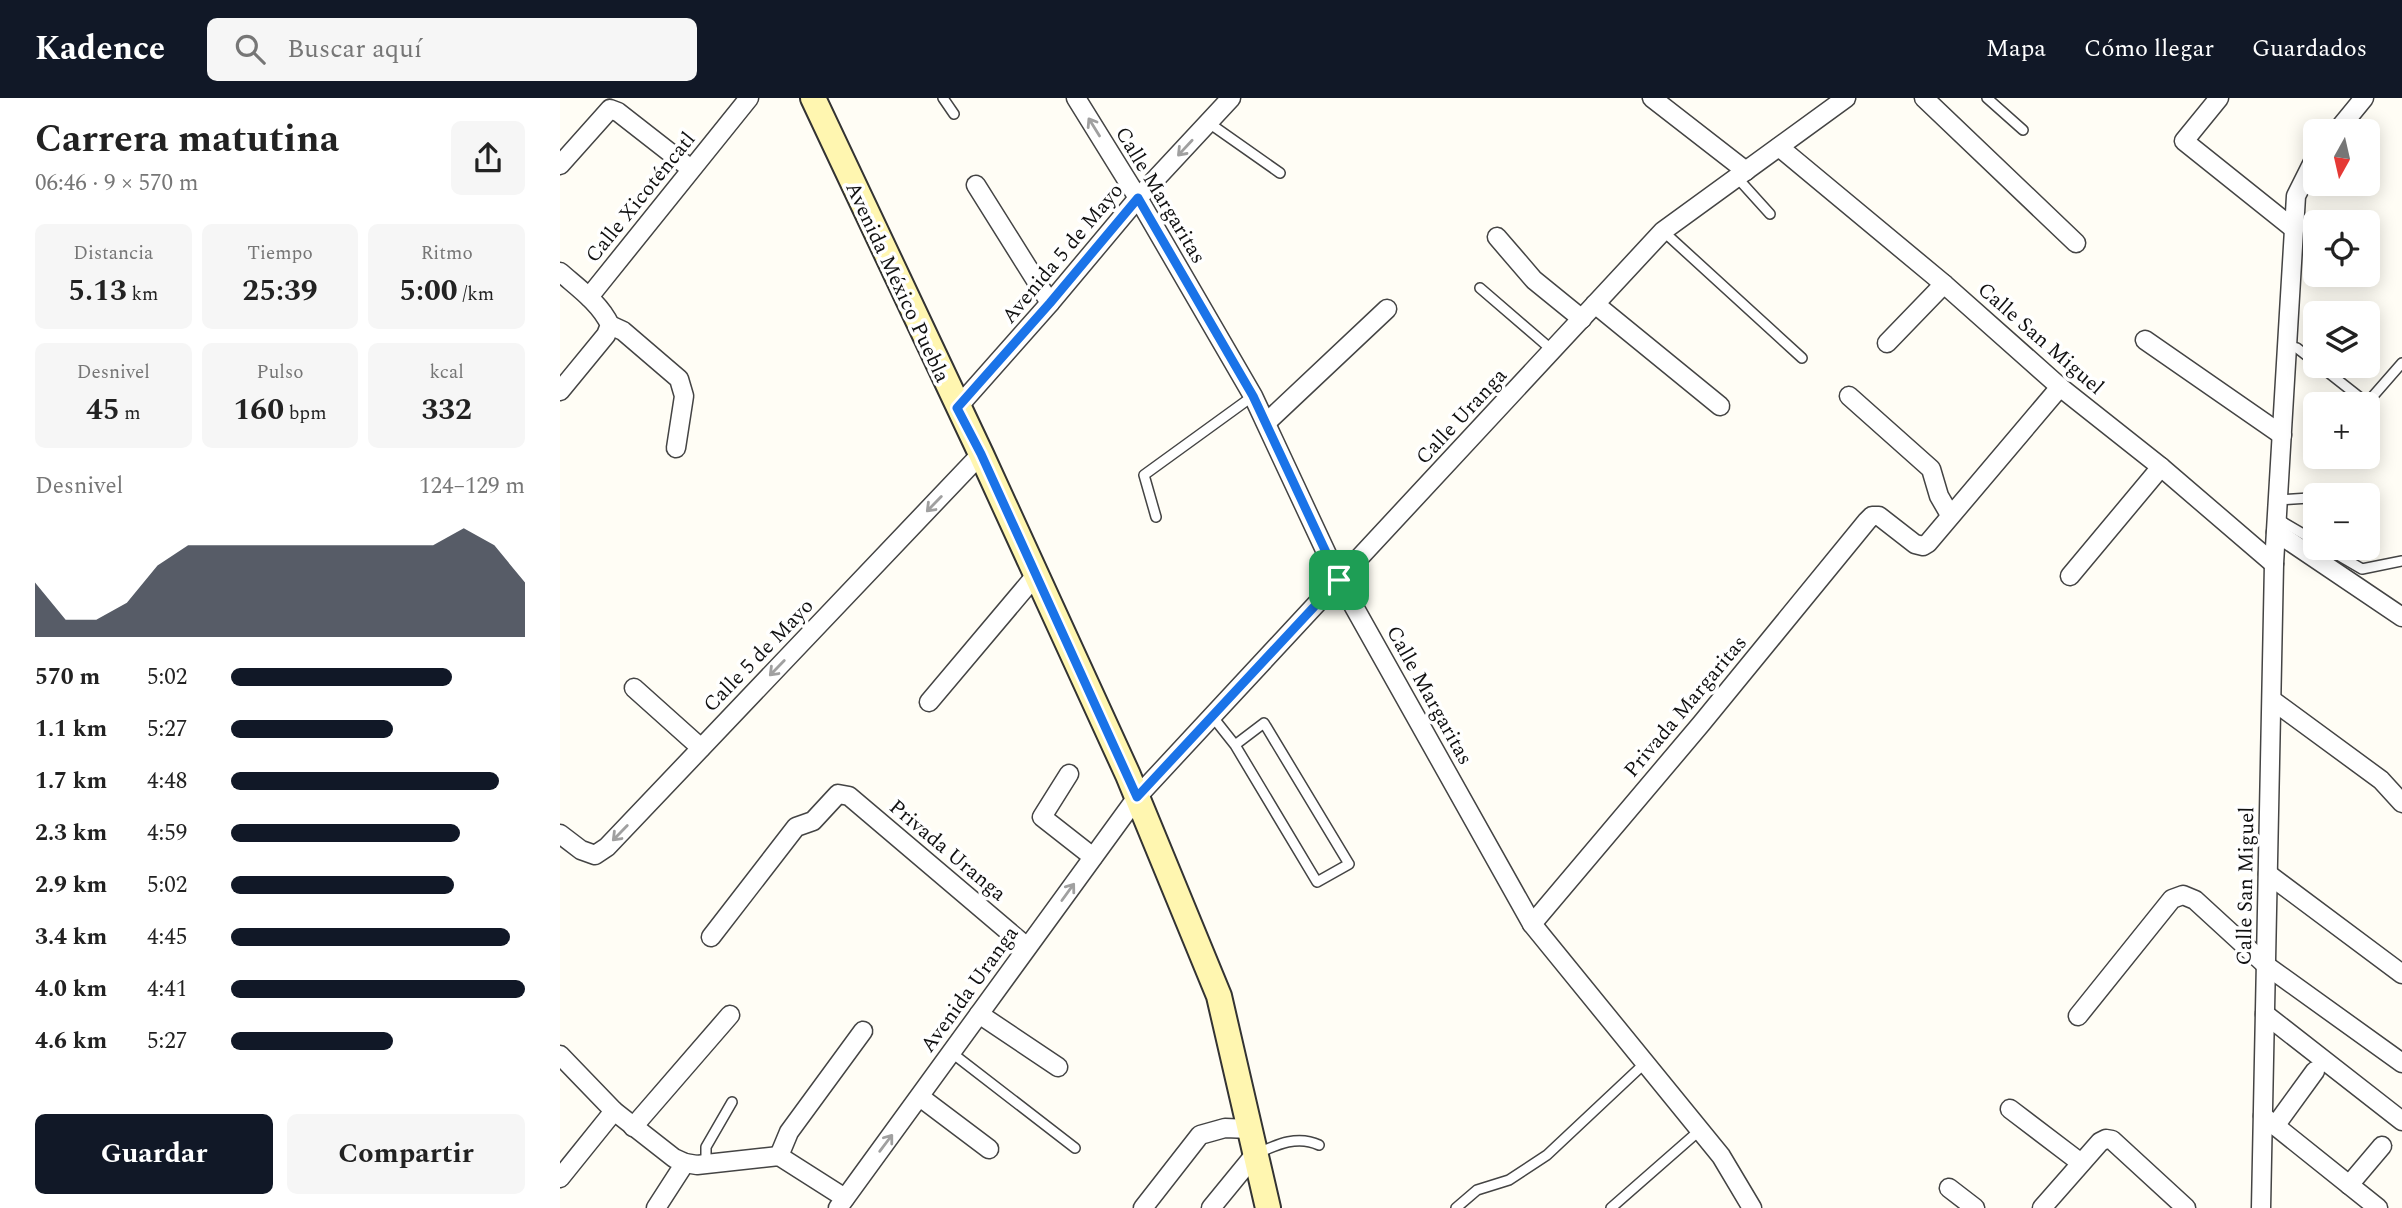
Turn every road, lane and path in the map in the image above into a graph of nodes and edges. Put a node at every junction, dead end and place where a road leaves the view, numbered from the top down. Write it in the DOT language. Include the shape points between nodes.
graph roads {
  1 [pos="749,98"];
  2 [pos="813,98"];
  3 [pos="943,98"];
  4 [pos="1076,98"];
  5 [pos="1231,98"];
  6 [pos="1652,98"];
  7 [pos="1846,98"];
  8 [pos="1924,98"];
  9 [pos="1987,98"];
  10 [pos="2219,98"];
  11 [pos="2364,98"];
  12 [pos="954,114"];
  13 [pos="2347,119"];
  14 [pos="1209,122"];
  15 [pos="2023,130"];
  16 [pos="1779,147"];
  17 [pos="560,165"];
  18 [pos="691,169"];
  19 [pos="1280,173"];
  20 [pos="1739,175"];
  21 [pos="2303,182"];
  22 [pos="976,186"];
  23 [pos="1138,198"];
  24 [pos="1770,214"];
  25 [pos="2294,229"];
  26 [pos="1663,231"];
  27 [pos="1497,237"];
  28 [pos="2076,243"];
  29 [pos="560,272"];
  30 [pos="1944,284"];
  31 [pos="1480,288"];
  32 [pos="589,298"];
  33 [pos="1050,303"];
  34 [pos="1595,304"];
  35 [pos="1387,309"];
  36 [pos="1581,319"];
  37 [pos="610,325"];
  38 [pos="2145,340"];
  39 [pos="1887,343"];
  40 [pos="2287,345"];
  41 [pos="1552,350"];
  42 [pos="2303,353"];
  43 [pos="1802,358"];
  44 [pos="2402,363"];
  45 [pos="2335,378"];
  46 [pos="2060,387"];
  47 [pos="560,391"];
  48 [pos="1253,396"];
  49 [pos="1849,396"];
  50 [pos="1720,406"];
  51 [pos="957,408"];
  52 [pos="1267,422"];
  53 [pos="2282,435"];
  54 [pos="676,448"];
  55 [pos="981,454"];
  56 [pos="2161,467"];
  57 [pos="2303,501"];
  58 [pos="1950,515"];
  59 [pos="2277,516"];
  60 [pos="1156,517"];
  61 [pos="2303,533"];
  62 [pos="2347,560"];
  63 [pos="2402,561"];
  64 [pos="2274,564"];
  65 [pos="1036,575"];
  66 [pos="2070,576"];
  67 [pos="1339,580"];
  68 [pos="2402,617"];
  69 [pos="634,688"];
  70 [pos="2272,700"];
  71 [pos="929,702"];
  72 [pos="1212,716"];
  73 [pos="1235,745"];
  74 [pos="701,748"];
  75 [pos="1069,774"];
  76 [pos="1137,797"];
  77 [pos="2402,803"];
  78 [pos="560,834"];
  79 [pos="1093,857"];
  80 [pos="2268,874"];
  81 [pos="1532,924"];
  82 [pos="711,937"];
  83 [pos="1027,947"];
  84 [pos="2267,966"];
  85 [pos="2402,974"];
  86 [pos="979,1014"];
  87 [pos="2265,1014"];
  88 [pos="730,1015"];
  89 [pos="2078,1016"];
  90 [pos="863,1031"];
  91 [pos="952,1053"];
  92 [pos="560,1055"];
  93 [pos="1645,1063"];
  94 [pos="2402,1063"];
  95 [pos="1058,1068"];
  96 [pos="2315,1071"];
  97 [pos="920,1097"];
  98 [pos="732,1102"];
  99 [pos="2010,1109"];
  100 [pos="614,1111"];
  101 [pos="2269,1121"];
  102 [pos="2402,1121"];
  103 [pos="633,1127"];
  104 [pos="1250,1129"];
  105 [pos="1700,1130"];
  106 [pos="1319,1145"];
  107 [pos="2382,1146"];
  108 [pos="1074,1148"];
  109 [pos="989,1149"];
  110 [pos="1256,1153"];
  111 [pos="779,1156"];
  112 [pos="685,1163"];
  113 [pos="2081,1163"];
  114 [pos="706,1164"];
  115 [pos="560,1178"];
  116 [pos="2348,1185"];
  117 [pos="1949,1188"];
  118 [pos="841,1203"];
  119 [pos="656,1208"];
  120 [pos="1143,1208"];
  121 [pos="1211,1208"];
  122 [pos="1268,1208"];
  123 [pos="1456,1208"];
  124 [pos="1611,1208"];
  125 [pos="1752,1208"];
  126 [pos="1975,1208"];
  127 [pos="2042,1208"];
  128 [pos="2186,1208"];
  129 [pos="2261,1208"];
  130 [pos="2378,1208"];
  1 -- 18 [label="street, Calle Xicoténcatl"];
  2 -- 51 [label="main road, Avenida México Puebla"];
  3 -- 12 [label="lane"];
  23 -- 4 [label="street, Calle Margaritas, one-way"];
  5 -- 14 [label="street, Avenida 5 de Mayo"];
  6 -- 20 [label="street"];
  7 -- 16 [label="street, Calle Uranga"];
  8 -- 28 [label="street"];
  9 -- 15 [label="lane"];
  10 -- 25 [label="street" via="2184,141"];
  11 -- 13 [label="street"];
  14 -- 19 [label="lane"];
  14 -- 23 [label="street, Avenida 5 de Mayo, one-way"];
  16 -- 20 [label="street, Calle Uranga"];
  16 -- 30 [label="street, Calle San Miguel"];
  17 -- 18 [label="street" via="610,109"];
  18 -- 32 [label="street, Calle Xicoténcatl"];
  20 -- 24 [label="lane"];
  20 -- 26 [label="street, Calle Uranga"];
  21 -- 25 [label="street, Calle San Miguel" via="2296,196"];
  22 -- 33 [label="street"];
  23 -- 33 [label="street, Avenida 5 de Mayo"];
  23 -- 48 [label="street, Calle Margaritas"];
  25 -- 40 [label="street, Calle San Miguel"];
  26 -- 34 [label="street, Calle Uranga"];
  26 -- 43 [label="lane"];
  27 -- 36 [label="street" via="1534,280"];
  29 -- 32 [label="street"];
  30 -- 39 [label="street"];
  30 -- 46 [label="street, Calle San Miguel"];
  31 -- 41 [label="lane"];
  32 -- 37 [label="street"];
  33 -- 51 [label="street, Avenida 5 de Mayo"];
  34 -- 36 [label="street, Calle Uranga"];
  34 -- 50 [label="street"];
  35 -- 52 [label="street"];
  36 -- 41 [label="street, Calle Uranga"];
  37 -- 47 [label="street"];
  37 -- 54 [label="street" via="679,379 684,396"];
  38 -- 53 [label="street"];
  40 -- 42 [label="lane"];
  40 -- 53 [label="street, Calle San Miguel"];
  41 -- 67 [label="street, Calle Uranga"];
  44 -- 45 [label="lane" via="2367,403"];
  46 -- 56 [label="street, Calle San Miguel"];
  46 -- 58 [label="street"];
  48 -- 52 [label="street, Calle Margaritas"];
  48 -- 60 [label="lane" via="1144,475"];
  49 -- 58 [label="street" via="1931,469 1938,496"];
  51 -- 55 [label="main road, Avenida México Puebla"];
  52 -- 67 [label="street, Calle Margaritas"];
  53 -- 59 [label="street, Calle San Miguel"];
  55 -- 65 [label="main road, Avenida México Puebla"];
  55 -- 74 [label="street, Calle 5 de Mayo, one-way"];
  56 -- 64 [label="street, Calle San Miguel"];
  56 -- 66 [label="street"];
  57 -- 59 [label="lane"];
  58 -- 81 [label="street, Privada Margaritas" via="1923,546 1879,516 1872,516"];
  59 -- 61 [label="lane"];
  59 -- 64 [label="street, Calle San Miguel"];
  59 -- 68 [label="street"];
  62 -- 63 [label="lane" via="2362,569"];
  64 -- 70 [label="street, Calle San Miguel"];
  65 -- 71 [label="street"];
  65 -- 76 [label="main road, Avenida México Puebla"];
  67 -- 72 [label="street, Calle Uranga"];
  67 -- 81 [label="street, Calle Margaritas"];
  69 -- 74 [label="street"];
  70 -- 77 [label="street" via="2381,780"];
  70 -- 80 [label="street, Calle San Miguel"];
  72 -- 73 [label="lane"];
  72 -- 76 [label="street, Calle Uranga"];
  73 -- 73 [label="lane" via="1264,723 1349,863 1317,883"];
  74 -- 78 [label="street, Calle 5 de Mayo, one-way" via="607,847 594,855"];
  75 -- 79 [label="street" via="1042,817"];
  76 -- 79 [label="street, Avenida Uranga"];
  76 -- 104 [label="main road, Avenida México Puebla" via="1219,996"];
  83 -- 79 [label="street, Avenida Uranga, one-way"];
  80 -- 84 [label="street, Calle San Miguel"];
  80 -- 85 [label="street"];
  81 -- 93 [label="street, Calle Margaritas"];
  82 -- 83 [label="street, Privada Uranga" via="796,827 813,821 838,794 849,796"];
  83 -- 86 [label="street, Avenida Uranga"];
  84 -- 87 [label="street, Calle San Miguel"];
  84 -- 89 [label="street" via="2195,900 2183,895 2172,899"];
  84 -- 94 [label="street"];
  86 -- 91 [label="street, Avenida Uranga"];
  86 -- 95 [label="street"];
  87 -- 101 [label="street, Calle San Miguel"];
  87 -- 102 [label="street"];
  88 -- 103 [label="street"];
  90 -- 111 [label="street" via="789,1132"];
  91 -- 97 [label="street, Avenida Uranga"];
  91 -- 108 [label="lane"];
  92 -- 100 [label="street"];
  93 -- 105 [label="street, Calle Margaritas"];
  93 -- 123 [label="lane" via="1547,1155 1509,1180 1477,1189"];
  96 -- 101 [label="street"];
  97 -- 109 [label="street"];
  118 -- 97 [label="street, Avenida Uranga, one-way"];
  98 -- 114 [label="lane" via="706,1147"];
  99 -- 113 [label="street"];
  100 -- 103 [label="street"];
  100 -- 115 [label="street"];
  101 -- 116 [label="street"];
  101 -- 129 [label="street, Calle San Miguel"];
  103 -- 112 [label="street"];
  104 -- 110 [label="main road, Avenida México Puebla"];
  104 -- 120 [label="street" via="1225,1128 1200,1135"];
  105 -- 124 [label="lane"];
  105 -- 125 [label="street, Calle Margaritas"];
  106 -- 110 [label="lane" via="1308,1140 1287,1141"];
  107 -- 116 [label="street"];
  110 -- 121 [label="street"];
  110 -- 122 [label="main road, Avenida México Puebla"];
  111 -- 114 [label="street"];
  111 -- 118 [label="street"];
  112 -- 114 [label="street"];
  112 -- 119 [label="street"];
  113 -- 127 [label="street"];
  113 -- 128 [label="street" via="2100,1142 2112,1140"];
  116 -- 130 [label="street"];
  117 -- 126 [label="street"];
}
